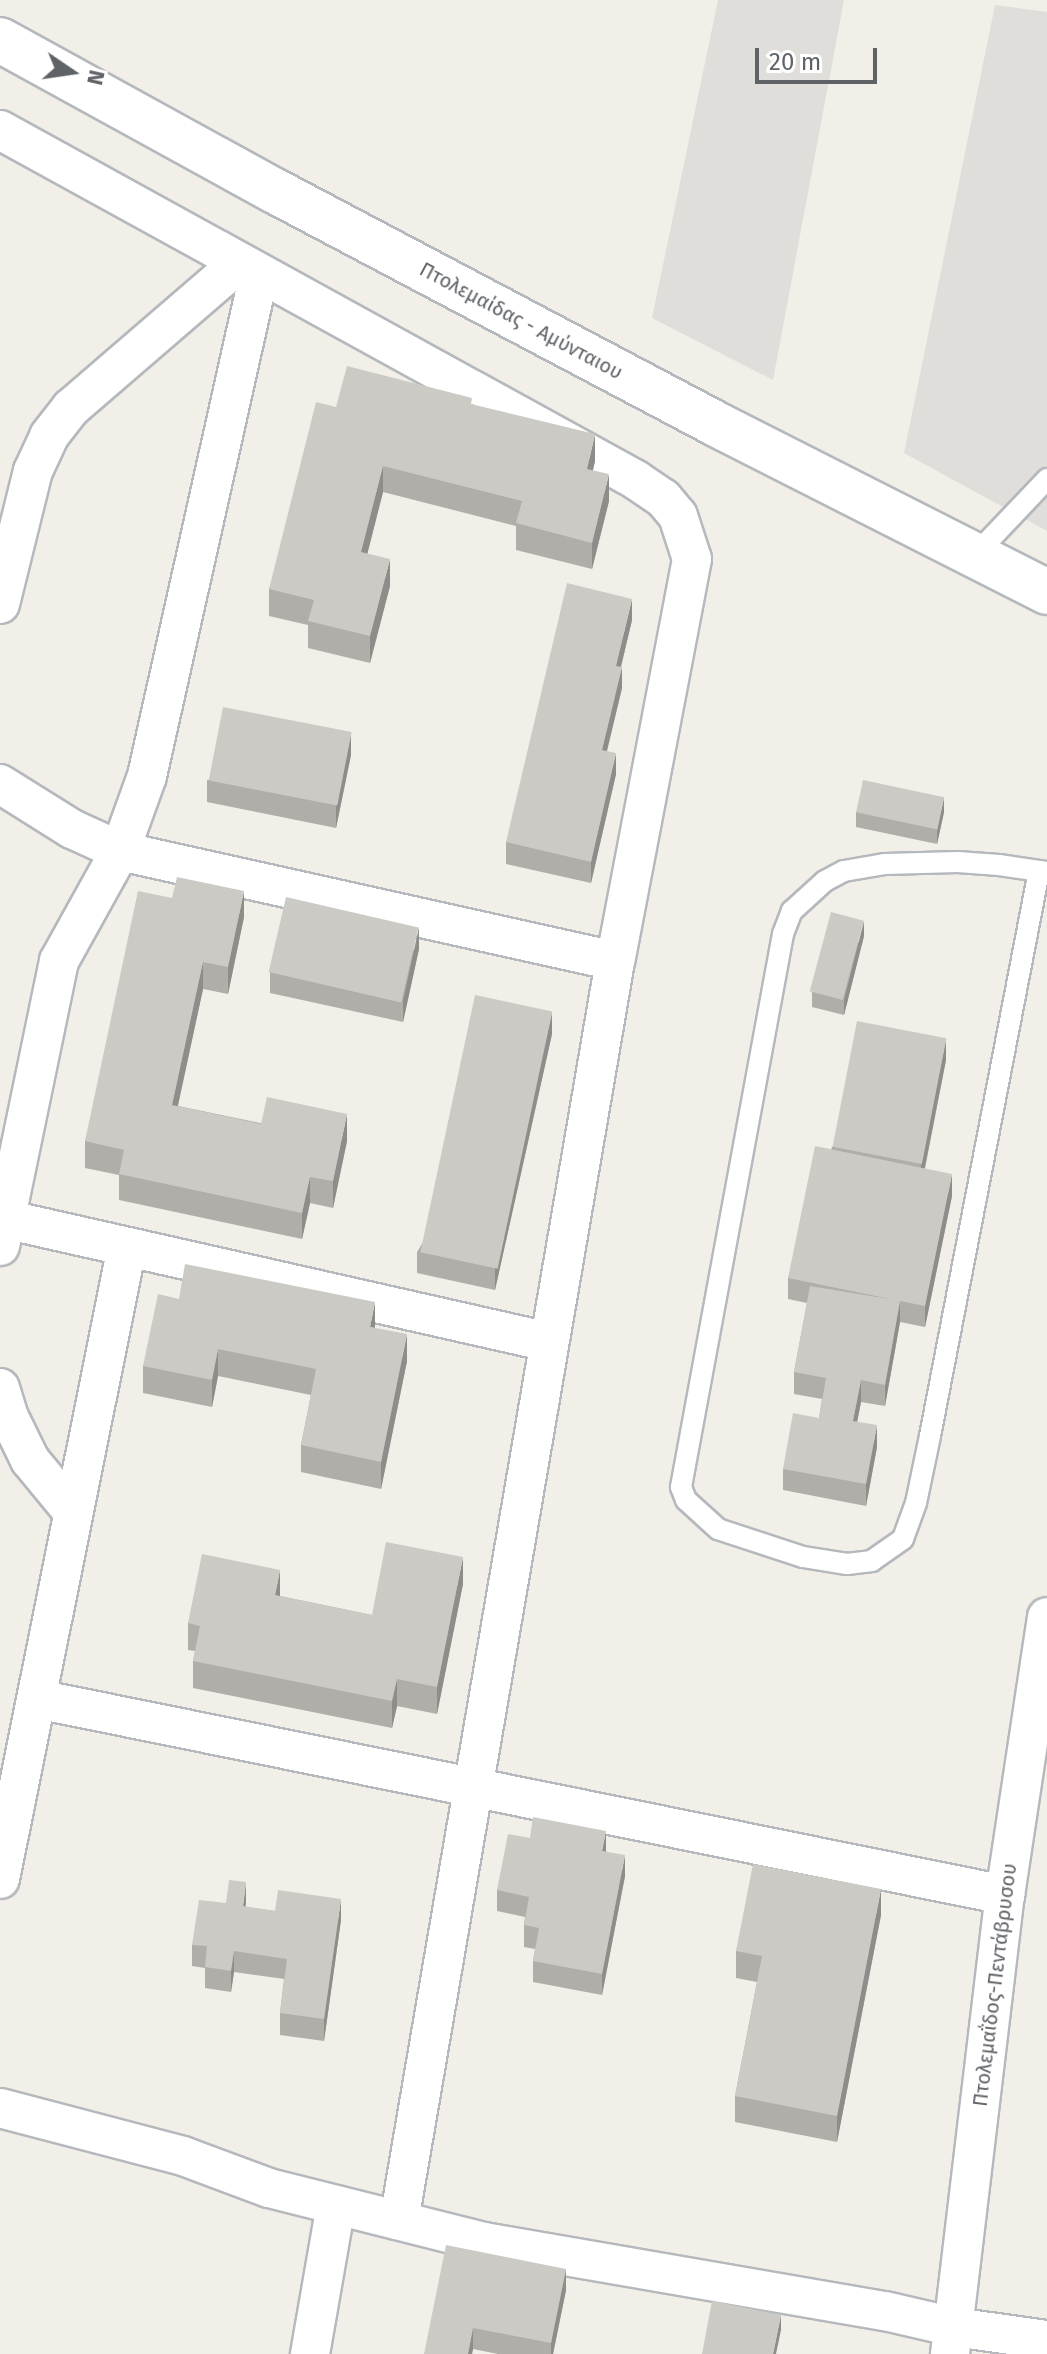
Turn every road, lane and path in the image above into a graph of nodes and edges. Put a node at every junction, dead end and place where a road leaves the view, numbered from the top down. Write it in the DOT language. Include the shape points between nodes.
graph roads {
  1 [pos="0,40"];
  2 [pos="0,130"];
  3 [pos="249,268"];
  4 [pos="1047,479"];
  5 [pos="975,555"];
  6 [pos="1047,592"];
  7 [pos="0,604"];
  8 [pos="0,784"];
  9 [pos="120,851"];
  10 [pos="1043,872"];
  11 [pos="615,961"];
  12 [pos="1,1228"];
  13 [pos="127,1247"];
  14 [pos="549,1342"];
  15 [pos="0,1388"];
  16 [pos="72,1511"];
  17 [pos="1047,1617"];
  18 [pos="23,1721"];
  19 [pos="474,1789"];
  20 [pos="0,1879"];
  21 [pos="1005,1895"];
  22 [pos="0,2108"];
  23 [pos="336,2205"];
  24 [pos="399,2221"];
  25 [pos="952,2340"];
  26 [pos="1047,2340"];
  27 [pos="310,2354"];
  1 -- 5 [label="main road, Πτολεμαίδας - Αμύνταιου" via="316,213"];
  2 -- 3 [label="street"];
  3 -- 7 [label="street" via="71,408 49,436 33,471"];
  3 -- 9 [label="street" via="147,776"];
  3 -- 11 [label="street" via="636,480 678,516 692,559"];
  4 -- 5 [label="lane"];
  5 -- 6 [label="main road, Πτολεμαίδας - Αμύνταιου"];
  8 -- 9 [label="street" via="72,829"];
  9 -- 11 [label="street"];
  9 -- 12 [label="street" via="59,961"];
  10 -- 10 [label="lane" via="958,862 885,864 844,871 792,911 783,934 681,1487 686,1500 718,1529 803,1557 847,1564 872,1561 903,1539 916,1503"];
  11 -- 14 [label="street"];
  12 -- 13 [label="street"];
  13 -- 14 [label="street"];
  13 -- 16 [label="street"];
  14 -- 19 [label="street"];
  15 -- 16 [label="street" via="30,1460"];
  16 -- 18 [label="street"];
  17 -- 21 [label="street, Πτολεμαΐδος-Πεντάβρυσου"];
  18 -- 19 [label="street"];
  18 -- 20 [label="street"];
  19 -- 21 [label="street"];
  19 -- 24 [label="street"];
  21 -- 25 [label="street, Πτολεμαΐδος-Πεντάβρυσου"];
  22 -- 23 [label="street" via="183,2156 269,2188"];
  23 -- 24 [label="street"];
  23 -- 27 [label="street"];
  24 -- 25 [label="street" via="484,2242 870,2308"];
  25 -- 26 [label="street"];
}
